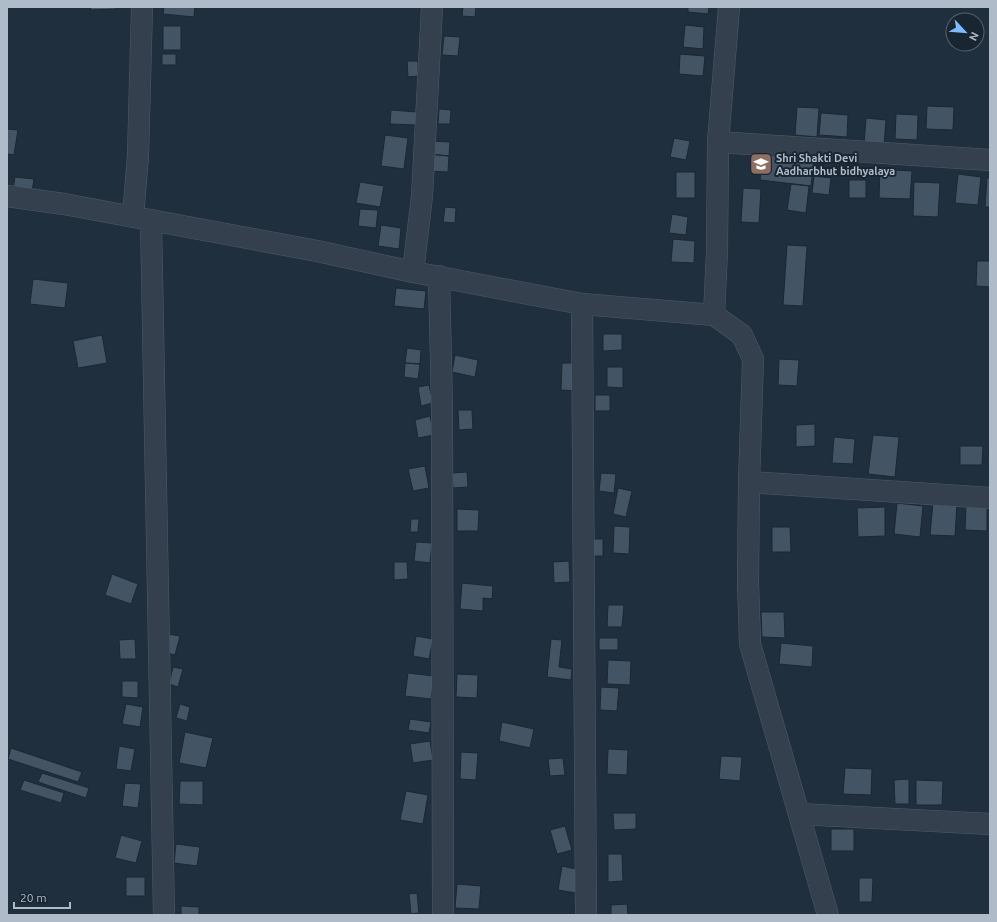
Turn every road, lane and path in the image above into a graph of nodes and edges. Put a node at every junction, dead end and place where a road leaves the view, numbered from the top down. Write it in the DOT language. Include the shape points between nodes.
graph roads {
  1 [pos="142,7"];
  2 [pos="432,7"];
  3 [pos="729,7"];
  4 [pos="718,142"];
  5 [pos="990,160"];
  6 [pos="7,196"];
  7 [pos="142,218"];
  8 [pos="413,272"];
  9 [pos="438,276"];
  10 [pos="582,304"];
  11 [pos="714,315"];
  12 [pos="749,482"];
  13 [pos="990,498"];
  14 [pos="798,814"];
  15 [pos="990,824"];
  16 [pos="164,915"];
  17 [pos="443,915"];
  18 [pos="586,915"];
  19 [pos="828,915"];
  1 -- 7 [label="street" via="138,156"];
  2 -- 8 [label="street" via="422,196"];
  3 -- 4 [label="street"];
  4 -- 5 [label="street"];
  4 -- 11 [label="street"];
  6 -- 7 [label="street"];
  7 -- 8 [label="street"];
  7 -- 16 [label="street"];
  8 -- 9 [label="street"];
  9 -- 10 [label="street"];
  9 -- 17 [label="street" via="442,407"];
  10 -- 11 [label="street"];
  10 -- 18 [label="street"];
  11 -- 12 [label="street" via="742,336 753,359"];
  12 -- 13 [label="street"];
  12 -- 14 [label="street" via="750,644"];
  14 -- 15 [label="street"];
  14 -- 19 [label="street"];
}
